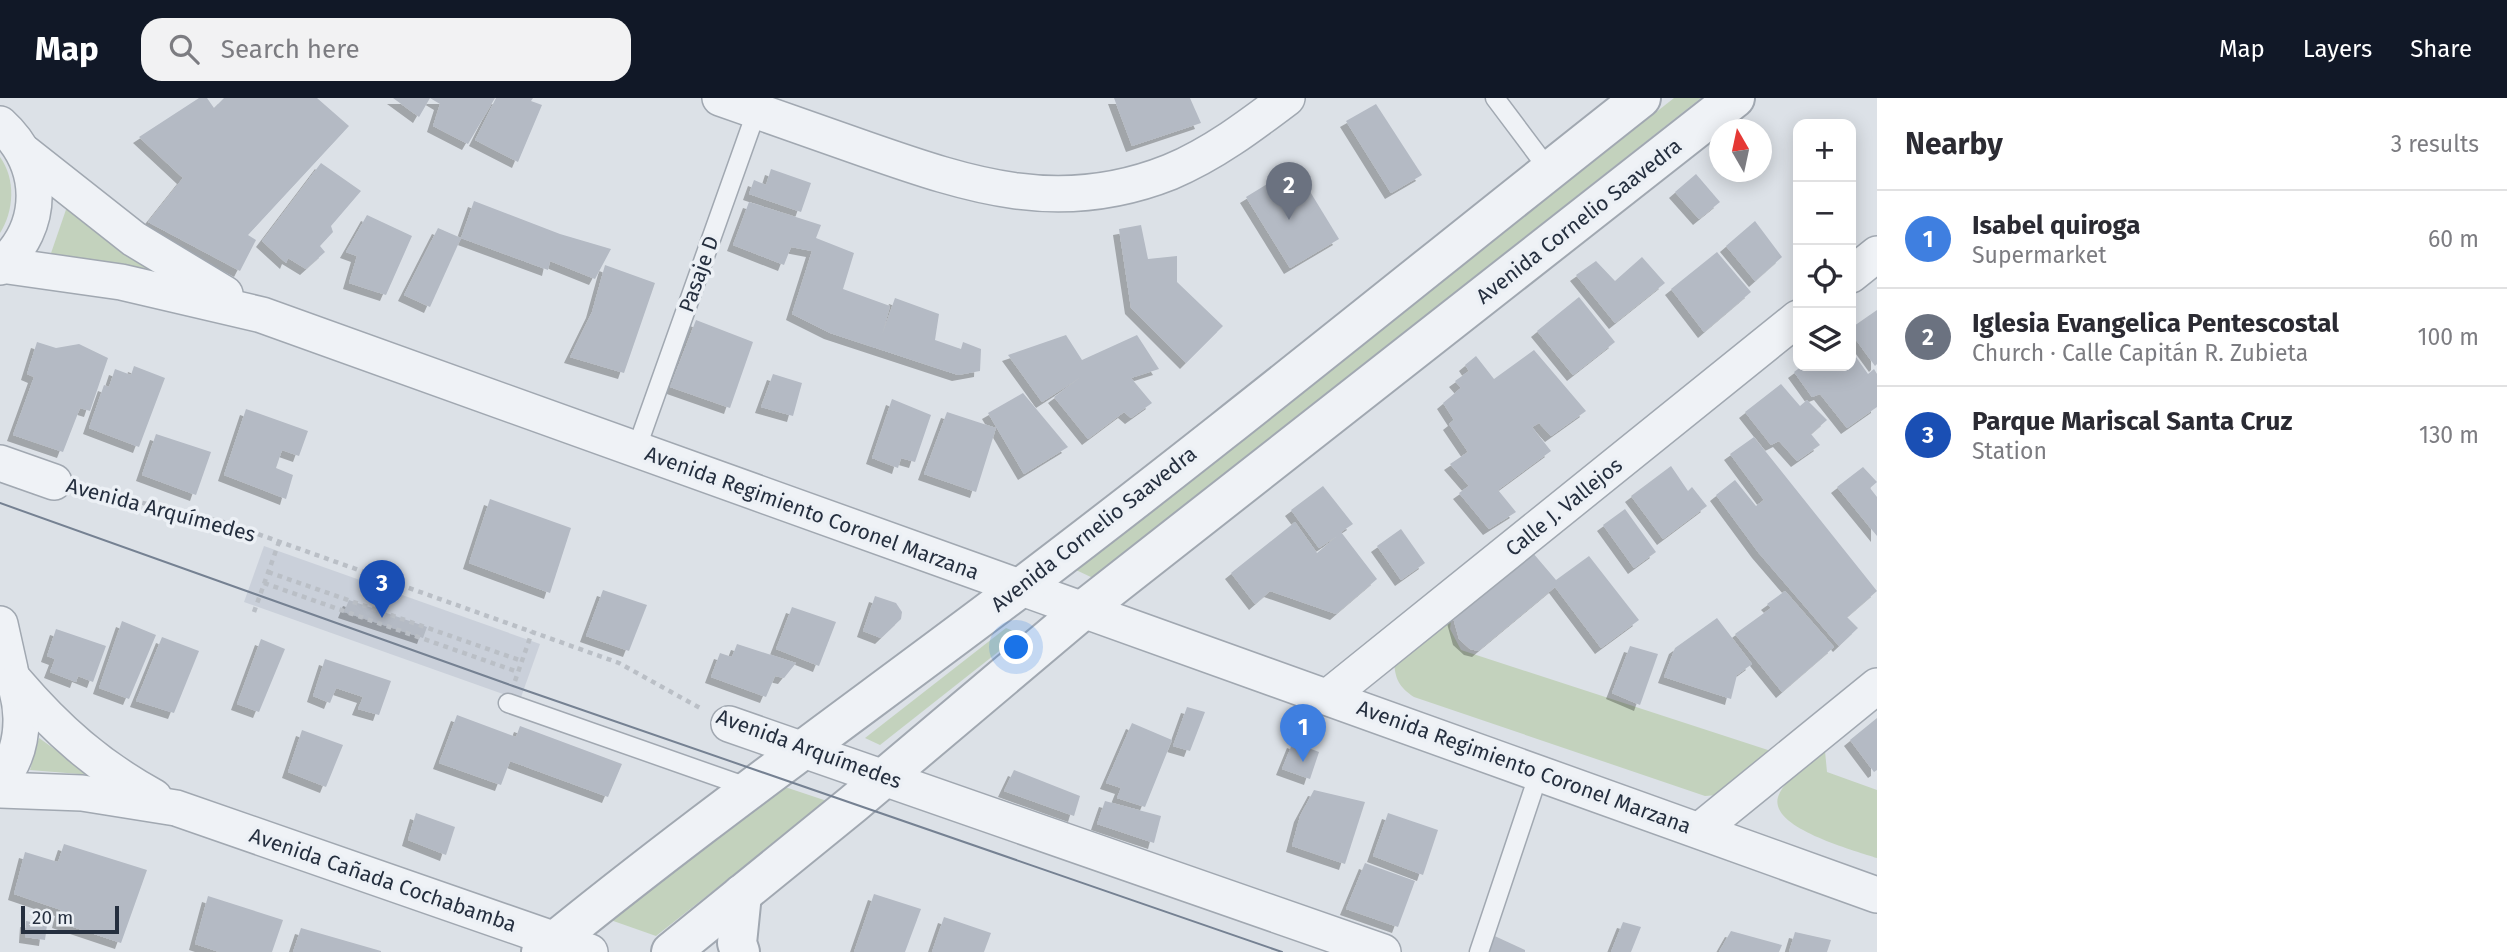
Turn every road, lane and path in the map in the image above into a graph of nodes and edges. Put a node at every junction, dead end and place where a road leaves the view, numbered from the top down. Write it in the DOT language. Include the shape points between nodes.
graph roads {
  1 [pos="0,98"];
  2 [pos="720,98"];
  3 [pos="1287,98"];
  4 [pos="1495,98"];
  5 [pos="1640,98"];
  6 [pos="1735,98"];
  7 [pos="759,105"];
  8 [pos="15,141"];
  9 [pos="1549,170"];
  10 [pos="1877,254"];
  11 [pos="1,266"];
  12 [pos="1856,271"];
  13 [pos="262,315"];
  14 [pos="1793,322"];
  15 [pos="636,450"];
  16 [pos="0,463"];
  17 [pos="54,482"];
  18 [pos="279,542"];
  19 [pos="268,572"];
  20 [pos="264,583"];
  21 [pos="1022,586"];
  22 [pos="1083,610"];
  23 [pos="254,612"];
  24 [pos="0,624"];
  25 [pos="533,632"];
  26 [pos="522,661"];
  27 [pos="9,669"];
  28 [pos="518,672"];
  29 [pos="1877,686"];
  30 [pos="510,694"];
  31 [pos="1329,696"];
  32 [pos="729,724"];
  33 [pos="806,750"];
  34 [pos="1539,773"];
  35 [pos="884,777"];
  36 [pos="0,780"];
  37 [pos="750,788"];
  38 [pos="0,789"];
  39 [pos="176,808"];
  40 [pos="1700,830"];
  41 [pos="742,894"];
  42 [pos="1877,895"];
  43 [pos="563,948"];
  44 [pos="671,952"];
  45 [pos="740,952"];
  46 [pos="1383,952"];
  47 [pos="1479,952"];
  1 -- 8 [label="street"];
  2 -- 7 [label="street"];
  3 -- 7 [label="street" via="1203,156 1169,172 1125,186 1071,194 1012,192 956,181"];
  4 -- 9 [label="lane"];
  5 -- 9 [label="street, Avenida Cornelio Saavedra"];
  6 -- 22 [label="street, Avenida Cornelio Saavedra"];
  7 -- 15 [label="lane, Pasaje D"];
  8 -- 11 [label="street" via="33,178 33,210 23,240"];
  8 -- 13 [label="street, Avenida Regimiento Coronel Marzana" via="134,239"];
  9 -- 21 [label="street, Avenida Cornelio Saavedra"];
  10 -- 12 [label="street"];
  11 -- 13 [label="street, Avenida Regimiento Coronel Marzana" via="121,282"];
  13 -- 15 [label="street, Avenida Regimiento Coronel Marzana"];
  14 -- 31 [label="street, Calle J. Vallejos"];
  15 -- 21 [label="street, Avenida Regimiento Coronel Marzana"];
  16 -- 17 [label="street, Avenida Arquímedes"];
  17 -- 18 [label="path, Avenida Arquímedes" via="227,523"];
  18 -- 19 [label="path"];
  18 -- 25 [label="path, Avenida Arquímedes"];
  19 -- 20 [label="path"];
  19 -- 26 [label="path"];
  20 -- 23 [label="path"];
  20 -- 28 [label="path"];
  21 -- 22 [label="street, Avenida Regimiento Coronel Marzana"];
  21 -- 33 [label="street, Avenida Cornelio Saavedra"];
  22 -- 31 [label="street, Avenida Regimiento Coronel Marzana"];
  22 -- 35 [label="street, Avenida Cornelio Saavedra"];
  24 -- 27 [label="street"];
  25 -- 26 [label="path"];
  25 -- 32 [label="path, Avenida Arquímedes" via="619,663"];
  26 -- 28 [label="path"];
  27 -- 36 [label="street" via="22,721 13,761"];
  27 -- 39 [label="street, Avenida Cañada Cochabamba" via="49,721 87,755"];
  28 -- 30 [label="path"];
  29 -- 40 [label="street"];
  30 -- 37 [label="lane"];
  31 -- 34 [label="street, Avenida Regimiento Coronel Marzana"];
  32 -- 33 [label="street, Avenida Arquímedes"];
  33 -- 35 [label="street, Avenida Arquímedes"];
  33 -- 37 [label="street, Avenida Cornelio Saavedra"];
  34 -- 40 [label="street, Avenida Regimiento Coronel Marzana"];
  34 -- 47 [label="lane"];
  35 -- 41 [label="street, Avenida Cornelio Saavedra"];
  35 -- 46 [label="street, Avenida Arquímedes"];
  37 -- 43 [label="street, Avenida Cornelio Saavedra"];
  38 -- 39 [label="street, Avenida Cañada Cochabamba" via="82,793"];
  39 -- 43 [label="street, Avenida Cañada Cochabamba"];
  40 -- 42 [label="street, Avenida Regimiento Coronel Marzana"];
  41 -- 44 [label="street, Avenida Cornelio Saavedra"];
  41 -- 45 [label="street"];
}
